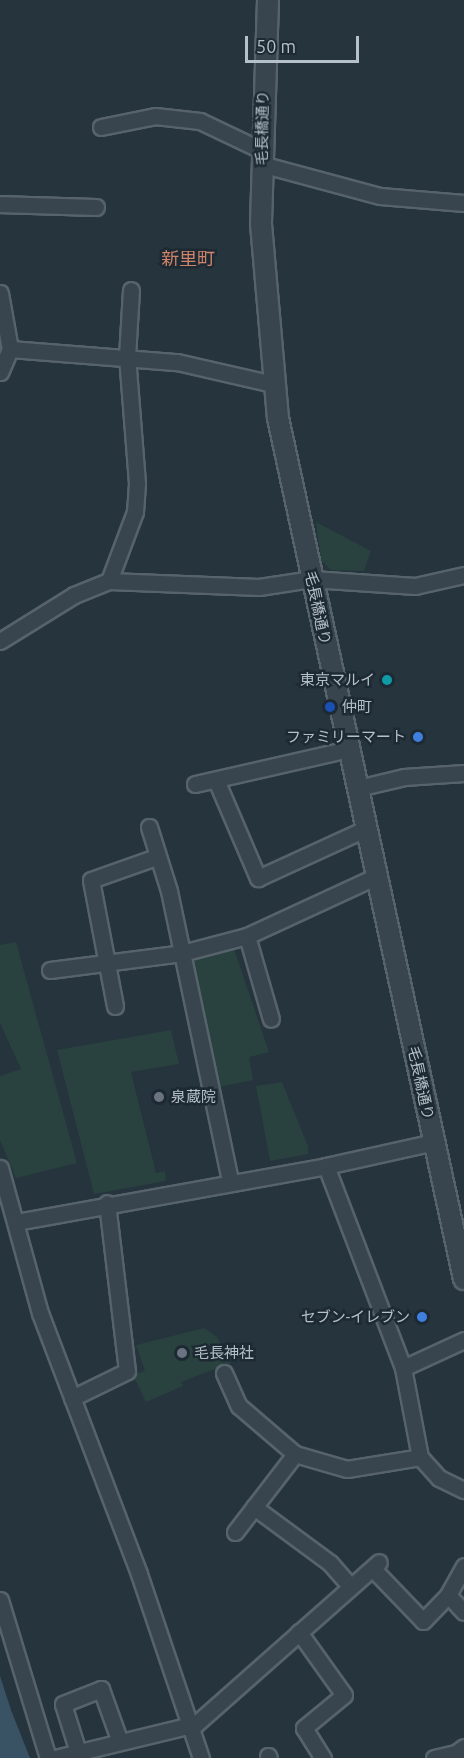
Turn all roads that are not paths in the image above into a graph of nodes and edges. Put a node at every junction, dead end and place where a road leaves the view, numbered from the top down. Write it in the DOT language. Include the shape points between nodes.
graph roads {
  1 [pos="268,0"];
  2 [pos="101,127"];
  3 [pos="261,157"];
  4 [pos="464,203"];
  5 [pos="0,204"];
  6 [pos="96,207"];
  7 [pos="131,290"];
  8 [pos="0,293"];
  9 [pos="10,349"];
  10 [pos="127,357"];
  11 [pos="0,372"];
  12 [pos="273,384"];
  13 [pos="464,575"];
  14 [pos="312,579"];
  15 [pos="109,581"];
  16 [pos="0,641"];
  17 [pos="349,749"];
  18 [pos="464,773"];
  19 [pos="216,780"];
  20 [pos="195,784"];
  21 [pos="358,788"];
  22 [pos="149,827"];
  23 [pos="367,828"];
  24 [pos="156,857"];
  25 [pos="377,876"];
  26 [pos="247,936"];
  27 [pos="182,953"];
  28 [pos="107,965"];
  29 [pos="50,970"];
  30 [pos="115,1006"];
  31 [pos="272,1019"];
  32 [pos="434,1142"];
  33 [pos="326,1166"];
  34 [pos="0,1167"];
  35 [pos="230,1180"];
  36 [pos="106,1203"];
  37 [pos="16,1222"];
  38 [pos="464,1279"];
  39 [pos="464,1340"];
  40 [pos="403,1368"];
  41 [pos="224,1373"];
  42 [pos="72,1398"];
  43 [pos="294,1454"];
  44 [pos="420,1457"];
  45 [pos="464,1490"];
  46 [pos="254,1507"];
  47 [pos="235,1532"];
  48 [pos="464,1566"];
  49 [pos="350,1586"];
  50 [pos="448,1595"];
  51 [pos="0,1600"];
  52 [pos="464,1612"];
  53 [pos="299,1632"];
  54 [pos="190,1726"];
  55 [pos="120,1742"];
  56 [pos="464,1747"];
  57 [pos="78,1752"];
  58 [pos="48,1758"];
  59 [pos="55,1758"];
  60 [pos="201,1758"];
  61 [pos="323,1758"];
  62 [pos="434,1758"];
  1 -- 3 [label="street, 毛長橋通り"];
  2 -- 3 [label="street" via="155,116 200,121"];
  3 -- 4 [label="street" via="380,196"];
  3 -- 12 [label="street, 毛長橋通り" via="262,254"];
  5 -- 6 [label="street"];
  7 -- 10 [label="street"];
  8 -- 9 [label="street"];
  9 -- 10 [label="street"];
  9 -- 11 [label="street"];
  10 -- 12 [label="street" via="177,362"];
  10 -- 15 [label="street" via="137,483 135,512"];
  12 -- 14 [label="street, 毛長橋通り"];
  13 -- 14 [label="street" via="415,586"];
  14 -- 15 [label="street" via="259,587"];
  14 -- 17 [label="street, 毛長橋通り"];
  15 -- 16 [label="street" via="74,595"];
  17 -- 19 [label="street"];
  17 -- 21 [label="street, 毛長橋通り"];
  18 -- 21 [label="street" via="404,777"];
  19 -- 20 [label="street"];
  19 -- 23 [label="street" via="258,878"];
  21 -- 23 [label="street, 毛長橋通り"];
  22 -- 24 [label="street"];
  23 -- 25 [label="street, 毛長橋通り"];
  24 -- 27 [label="street" via="169,891"];
  24 -- 28 [label="street" via="91,879"];
  25 -- 26 [label="street"];
  25 -- 32 [label="street, 毛長橋通り"];
  26 -- 27 [label="street"];
  26 -- 31 [label="street"];
  27 -- 28 [label="street"];
  27 -- 35 [label="street"];
  28 -- 29 [label="street"];
  28 -- 30 [label="street"];
  32 -- 33 [label="street"];
  32 -- 38 [label="street, 毛長橋通り"];
  33 -- 35 [label="street"];
  33 -- 40 [label="street"];
  34 -- 37 [label="street"];
  35 -- 36 [label="street"];
  36 -- 37 [label="street"];
  36 -- 42 [label="street" via="128,1371"];
  37 -- 42 [label="street" via="40,1313"];
  39 -- 40 [label="street"];
  40 -- 44 [label="street"];
  41 -- 43 [label="street" via="238,1406"];
  42 -- 54 [label="street" via="139,1574"];
  43 -- 44 [label="street" via="347,1469"];
  43 -- 46 [label="street"];
  44 -- 45 [label="street" via="439,1478"];
  46 -- 47 [label="street"];
  46 -- 49 [label="street" via="330,1563"];
  48 -- 50 [label="street"];
  49 -- 50 [label="street" via="376,1565 423,1621"];
  49 -- 53 [label="street"];
  50 -- 52 [label="street"];
  51 -- 58 [label="street"];
  53 -- 54 [label="street"];
  53 -- 61 [label="street" via="344,1695 304,1728"];
  54 -- 55 [label="street"];
  54 -- 60 [label="street"];
  55 -- 57 [label="street"];
  55 -- 57 [label="street" via="101,1689 63,1704"];
  56 -- 62 [label="street"];
  57 -- 59 [label="street"];
}
